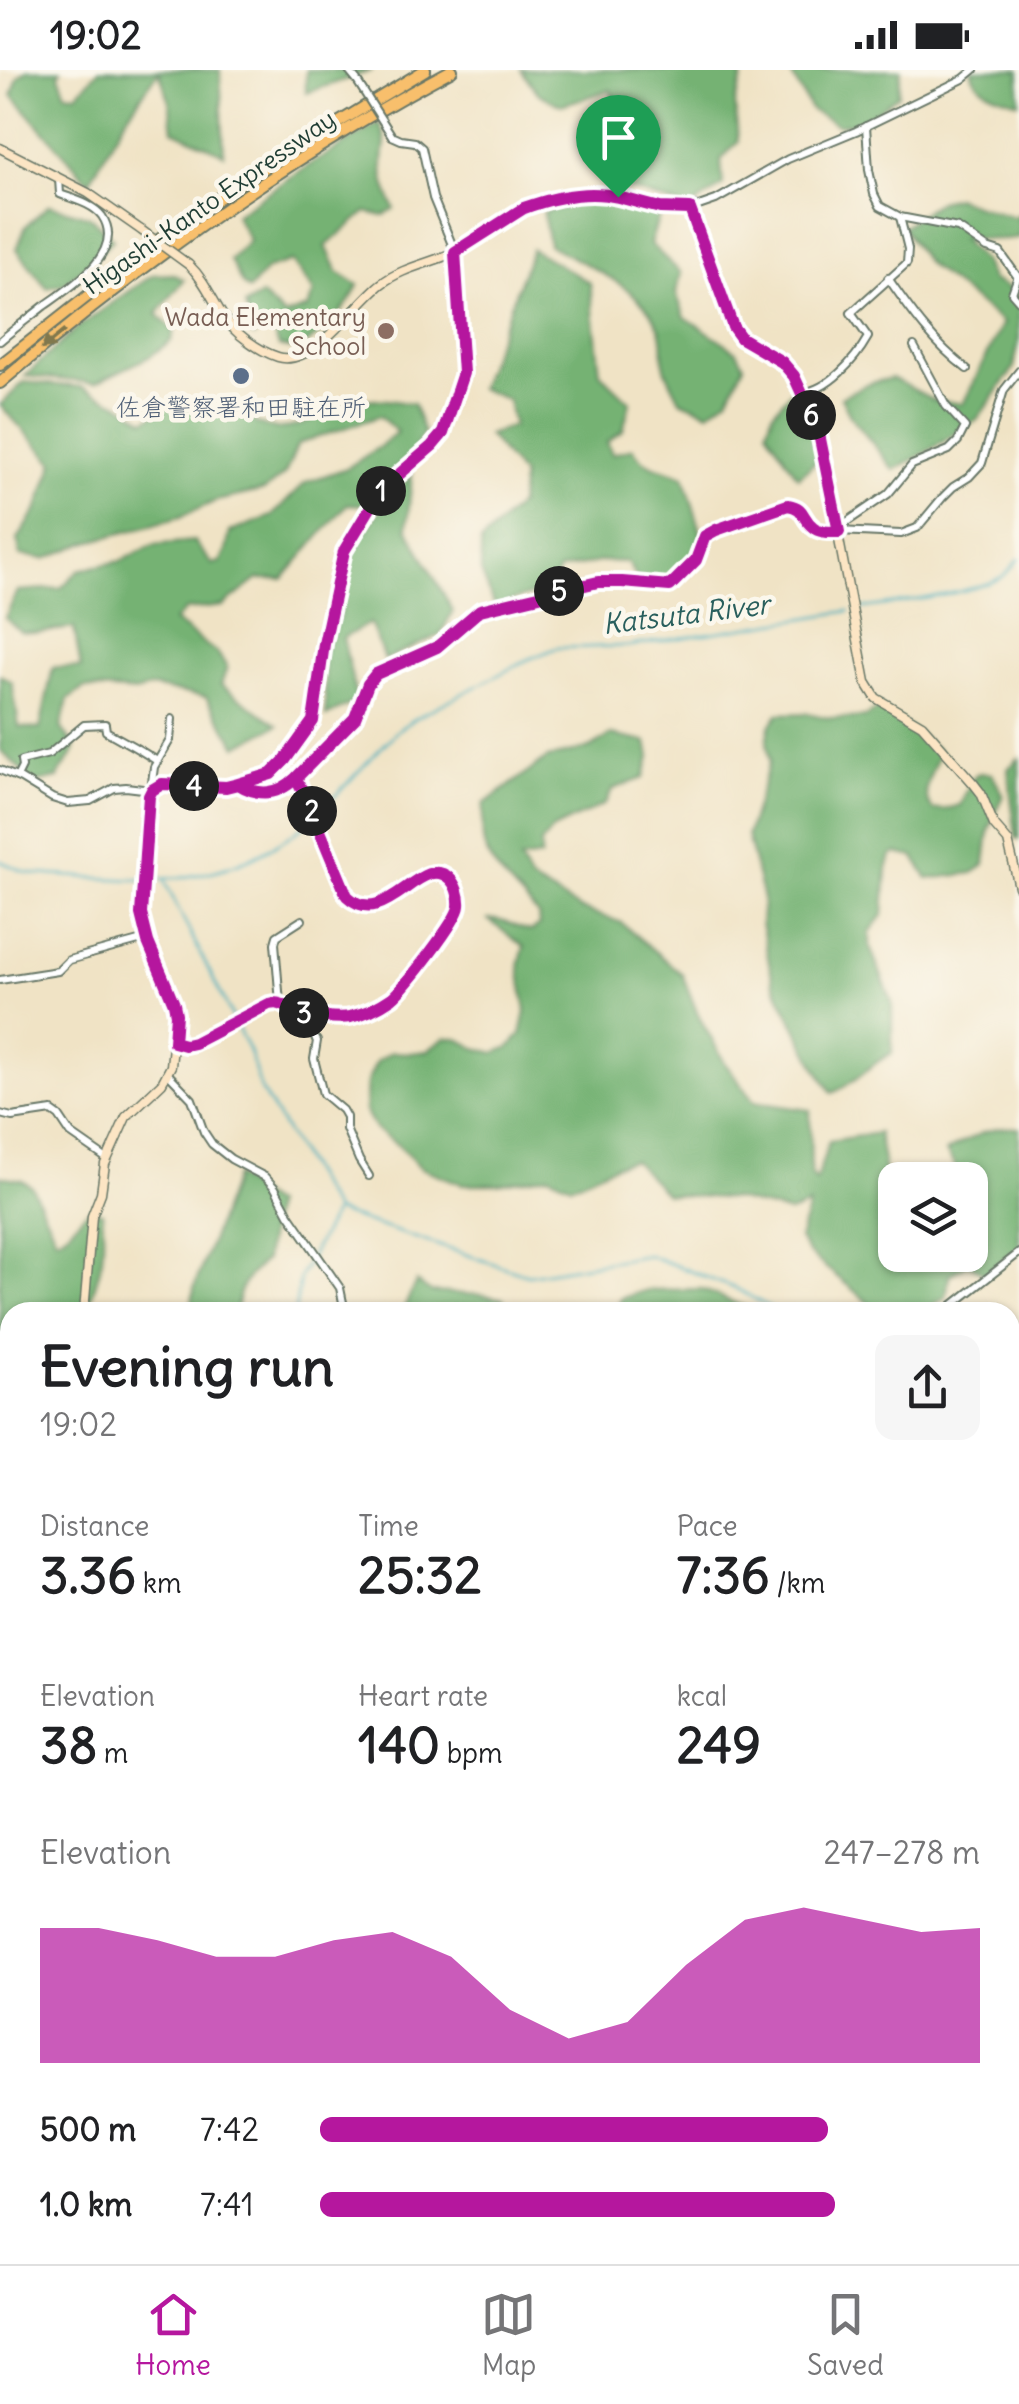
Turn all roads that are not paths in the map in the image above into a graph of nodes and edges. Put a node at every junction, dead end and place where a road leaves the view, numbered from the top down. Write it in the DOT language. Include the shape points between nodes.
graph roads {
  1 [pos="348,70"];
  2 [pos="425,70"];
  3 [pos="452,70"];
  4 [pos="974,70"];
  5 [pos="866,126"];
  6 [pos="0,148"];
  7 [pos="60,178"];
  8 [pos="690,209"];
  9 [pos="900,217"];
  10 [pos="455,252"];
  11 [pos="1018,275"];
  12 [pos="888,278"];
  13 [pos="1019,301"];
  14 [pos="0,341"];
  15 [pos="914,346"];
  16 [pos="0,365"];
  17 [pos="967,369"];
  18 [pos="1019,371"];
  19 [pos="0,383"];
  20 [pos="801,393"];
  21 [pos="838,530"];
  22 [pos="172,719"];
  23 [pos="157,761"];
  24 [pos="0,770"];
  25 [pos="17,777"];
  26 [pos="296,778"];
  27 [pos="238,784"];
  28 [pos="152,790"];
  29 [pos="1019,886"];
  30 [pos="142,896"];
  31 [pos="302,920"];
  32 [pos="146,939"];
  33 [pos="0,980"];
  34 [pos="280,1003"];
  35 [pos="295,1012"];
  36 [pos="174,1042"];
  37 [pos="168,1074"];
  38 [pos="0,1114"];
  39 [pos="107,1160"];
  40 [pos="369,1176"];
  41 [pos="1019,1253"];
  42 [pos="85,1302"];
  43 [pos="344,1302"];
  44 [pos="957,1302"];
  1 -- 10 [label="street, bridge" via="392,136 422,148"];
  2 -- 16 [label="highway, Higashi-Kanto Expressway" via="169,232"];
  3 -- 19 [label="highway, Higashi-Kanto Expressway, one-way" via="176,243"];
  4 -- 5 [label="street"];
  5 -- 8 [label="street"];
  5 -- 9 [label="street" via="876,201"];
  6 -- 7 [label="street"];
  7 -- 10 [label="street, bridge" via="197,272 225,320 286,359 308,352 382,283"];
  7 -- 14 [label="street" via="60,194 102,216 108,238 102,255 84,277"];
  8 -- 10 [label="street" via="576,194 524,208"];
  8 -- 20 [label="street" via="733,327 787,366"];
  9 -- 11 [label="street" via="958,228 1000,252"];
  9 -- 12 [label="street" via="909,257"];
  10 -- 27 [label="street" via="463,373 443,433 381,490 344,551 313,721 271,774"];
  11 -- 13 [label="street" via="1012,294"];
  12 -- 17 [label="street" via="920,325"];
  12 -- 20 [label="street" via="851,313 868,336 862,346 820,389"];
  15 -- 21 [label="street" via="965,427 949,450 912,465 888,494"];
  18 -- 21 [label="street" via="1004,390 982,463 918,528 901,534"];
  20 -- 21 [label="street" via="820,438"];
  21 -- 26 [label="street" via="812,527 801,510 788,505 705,536 696,560 670,586 598,582 480,610 437,647 376,674 355,718"];
  21 -- 29 [label="street" via="866,682 876,698 930,733 981,793 1008,842"];
  22 -- 23 [label="street" via="170,740"];
  23 -- 25 [label="street" via="110,734 105,724 84,725 49,754 21,760"];
  23 -- 28 [label="street"];
  24 -- 25 [label="street"];
  25 -- 28 [label="street" via="68,803 114,788"];
  26 -- 27 [label="street" via="270,793"];
  26 -- 35 [label="street" via="352,902 381,903 437,872 452,880 460,906 404,987 380,1006 340,1018"];
  27 -- 28 [label="street" via="162,784"];
  28 -- 30 [label="street"];
  30 -- 32 [label="street"];
  31 -- 34 [label="street" via="280,932 275,943"];
  32 -- 33 [label="street" via="69,960 58,971"];
  32 -- 36 [label="street" via="174,1004"];
  34 -- 35 [label="street"];
  34 -- 36 [label="street" via="194,1043"];
  35 -- 40 [label="street" via="316,1041 323,1094 346,1117"];
  36 -- 37 [label="street"];
  37 -- 39 [label="street" via="126,1117"];
  37 -- 43 [label="street" via="192,1099 212,1144 275,1188"];
  38 -- 39 [label="street" via="52,1111"];
  39 -- 42 [label="street" via="92,1216"];
  41 -- 44 [label="street"];
}
